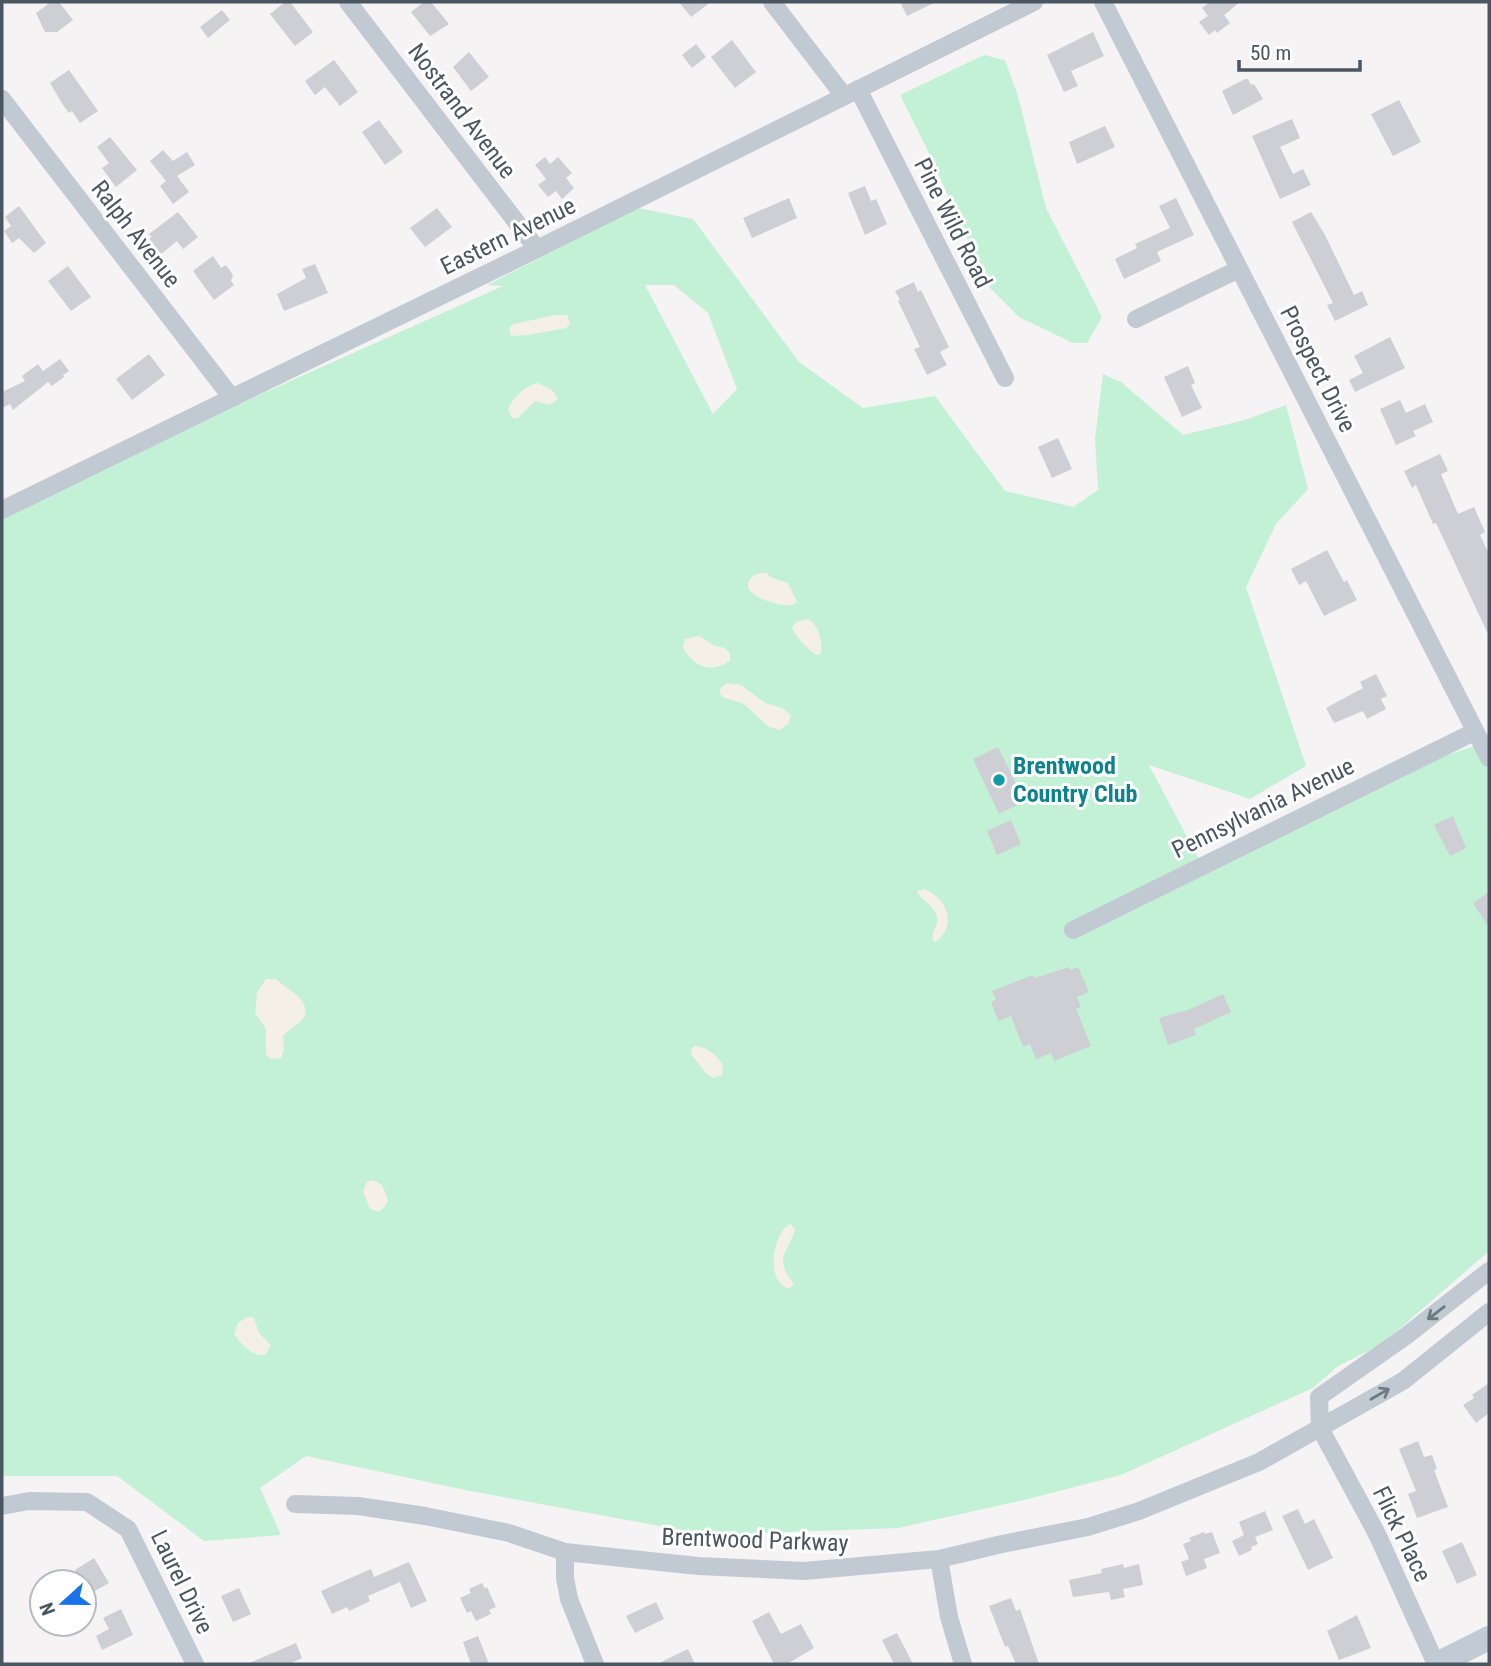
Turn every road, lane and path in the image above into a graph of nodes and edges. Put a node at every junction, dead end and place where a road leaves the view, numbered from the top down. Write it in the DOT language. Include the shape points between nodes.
graph roads {
  1 [pos="348,2"];
  2 [pos="772,2"];
  3 [pos="1034,2"];
  4 [pos="1103,2"];
  5 [pos="851,93"];
  6 [pos="2,99"];
  7 [pos="537,249"];
  8 [pos="1239,269"];
  9 [pos="1136,319"];
  10 [pos="1005,378"];
  11 [pos="232,398"];
  12 [pos="2,510"];
  13 [pos="1474,732"];
  14 [pos="1489,758"];
  15 [pos="1073,930"];
  16 [pos="1489,1271"];
  17 [pos="1489,1312"];
  18 [pos="1321,1428"];
  19 [pos="295,1504"];
  20 [pos="2,1506"];
  21 [pos="565,1552"];
  22 [pos="939,1559"];
  23 [pos="1489,1638"];
  24 [pos="195,1664"];
  25 [pos="595,1664"];
  26 [pos="963,1664"];
  27 [pos="1436,1664"];
  1 -- 7 [label="street, Nostrand Avenue"];
  2 -- 5 [label="street, Pine Wild Road"];
  3 -- 5 [label="street, Eastern Avenue"];
  4 -- 8 [label="street, Prospect Drive"];
  5 -- 7 [label="street, Eastern Avenue"];
  5 -- 10 [label="street, Pine Wild Road"];
  6 -- 11 [label="street, Ralph Avenue"];
  7 -- 11 [label="street, Eastern Avenue"];
  8 -- 9 [label="street"];
  8 -- 13 [label="street, Prospect Drive"];
  11 -- 12 [label="street, Eastern Avenue"];
  13 -- 14 [label="street, Prospect Drive"];
  13 -- 15 [label="street, Pennsylvania Avenue"];
  16 -- 18 [label="street, one-way" via="1319,1397"];
  18 -- 17 [label="street, Brentwood Parkway, one-way" via="1403,1381"];
  18 -- 22 [label="street, Brentwood Parkway" via="1259,1462 1139,1510 1088,1527"];
  18 -- 27 [label="street, Flick Place" via="1377,1534"];
  19 -- 21 [label="street, Brentwood Parkway" via="358,1506 425,1516 509,1533"];
  20 -- 24 [label="street, Laurel Drive" via="29,1501 87,1502 128,1529"];
  21 -- 22 [label="street, Brentwood Parkway" via="804,1571"];
  21 -- 25 [label="street" via="569,1599"];
  22 -- 26 [label="street"];
  23 -- 27 [label="street"];
}
